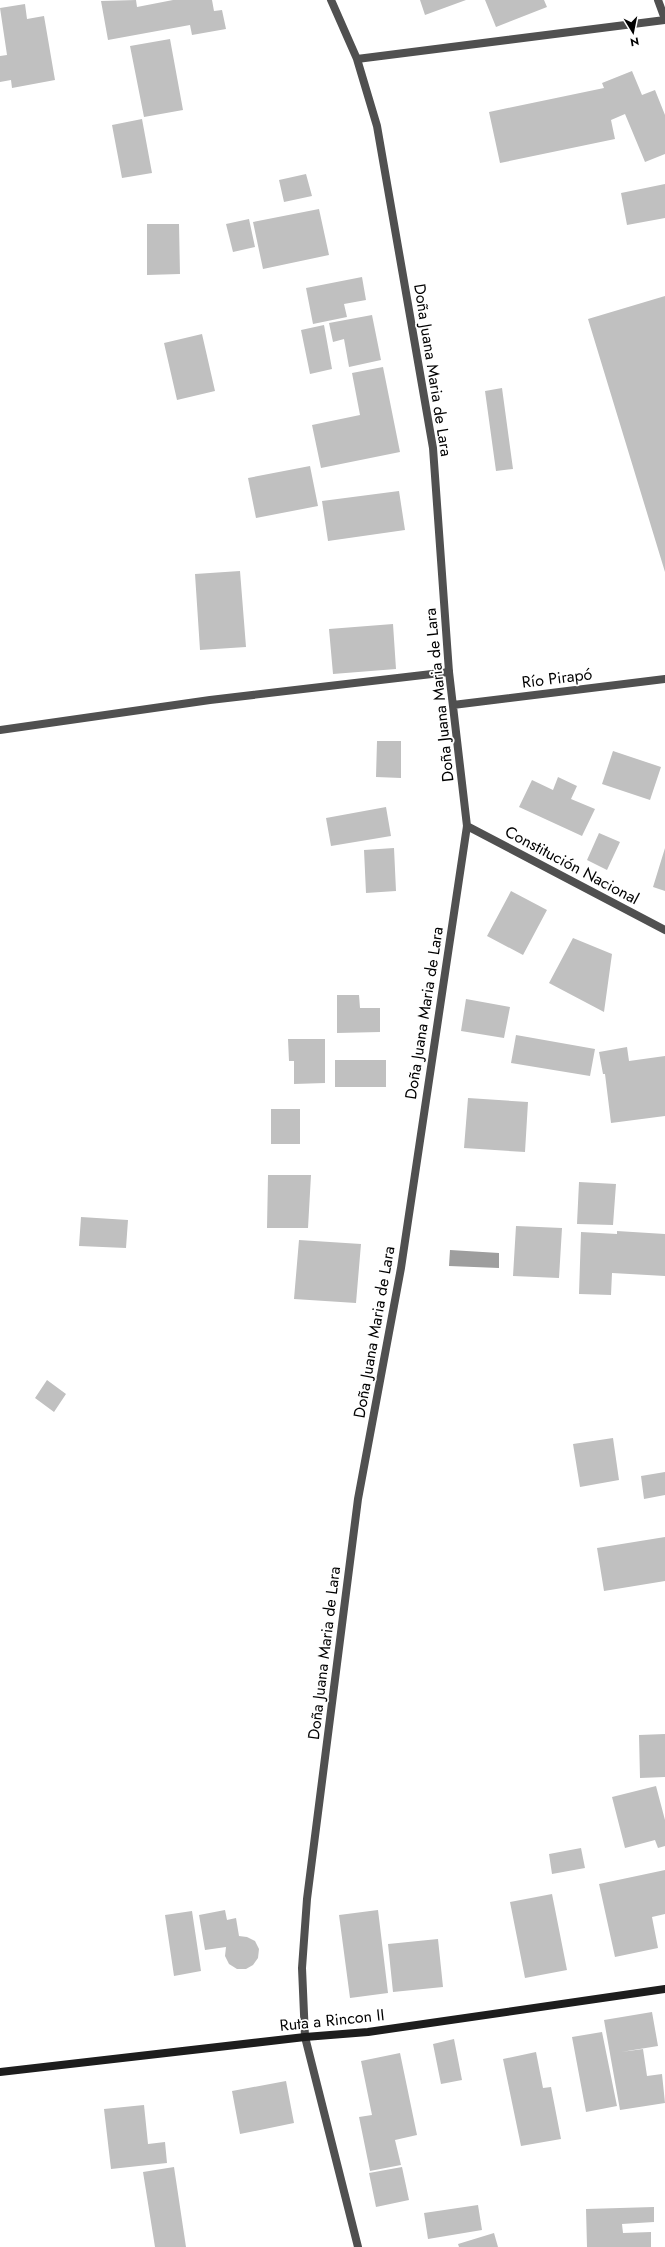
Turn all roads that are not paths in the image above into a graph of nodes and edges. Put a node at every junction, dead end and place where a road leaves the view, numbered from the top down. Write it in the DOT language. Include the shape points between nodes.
graph roads {
  1 [pos="331,0"];
  2 [pos="658,0"];
  3 [pos="665,19"];
  4 [pos="357,59"];
  5 [pos="449,672"];
  6 [pos="665,679"];
  7 [pos="453,705"];
  8 [pos="0,730"];
  9 [pos="467,826"];
  10 [pos="665,930"];
  11 [pos="665,1989"];
  12 [pos="305,2037"];
  13 [pos="0,2072"];
  14 [pos="358,2247"];
  1 -- 4 [label="street, Doña Juana Maria de Lara"];
  2 -- 3 [label="street"];
  3 -- 4 [label="street"];
  4 -- 5 [label="street, Doña Juana Maria de Lara" via="377,126 433,448"];
  5 -- 7 [label="street, Doña Juana Maria de Lara"];
  5 -- 8 [label="street" via="210,700"];
  6 -- 7 [label="street, Río Pirapó"];
  7 -- 9 [label="street, Doña Juana Maria de Lara"];
  9 -- 10 [label="street, Constitución Nacional"];
  9 -- 12 [label="street, Doña Juana Maria de Lara" via="401,1268 358,1500 308,1899 302,1968"];
  11 -- 12 [label="street, Ruta a Rincon II" via="368,2032"];
  12 -- 13 [label="street, Ruta a Rincon II"];
  12 -- 14 [label="street, Doña Juana Maria de Lara"];
}
